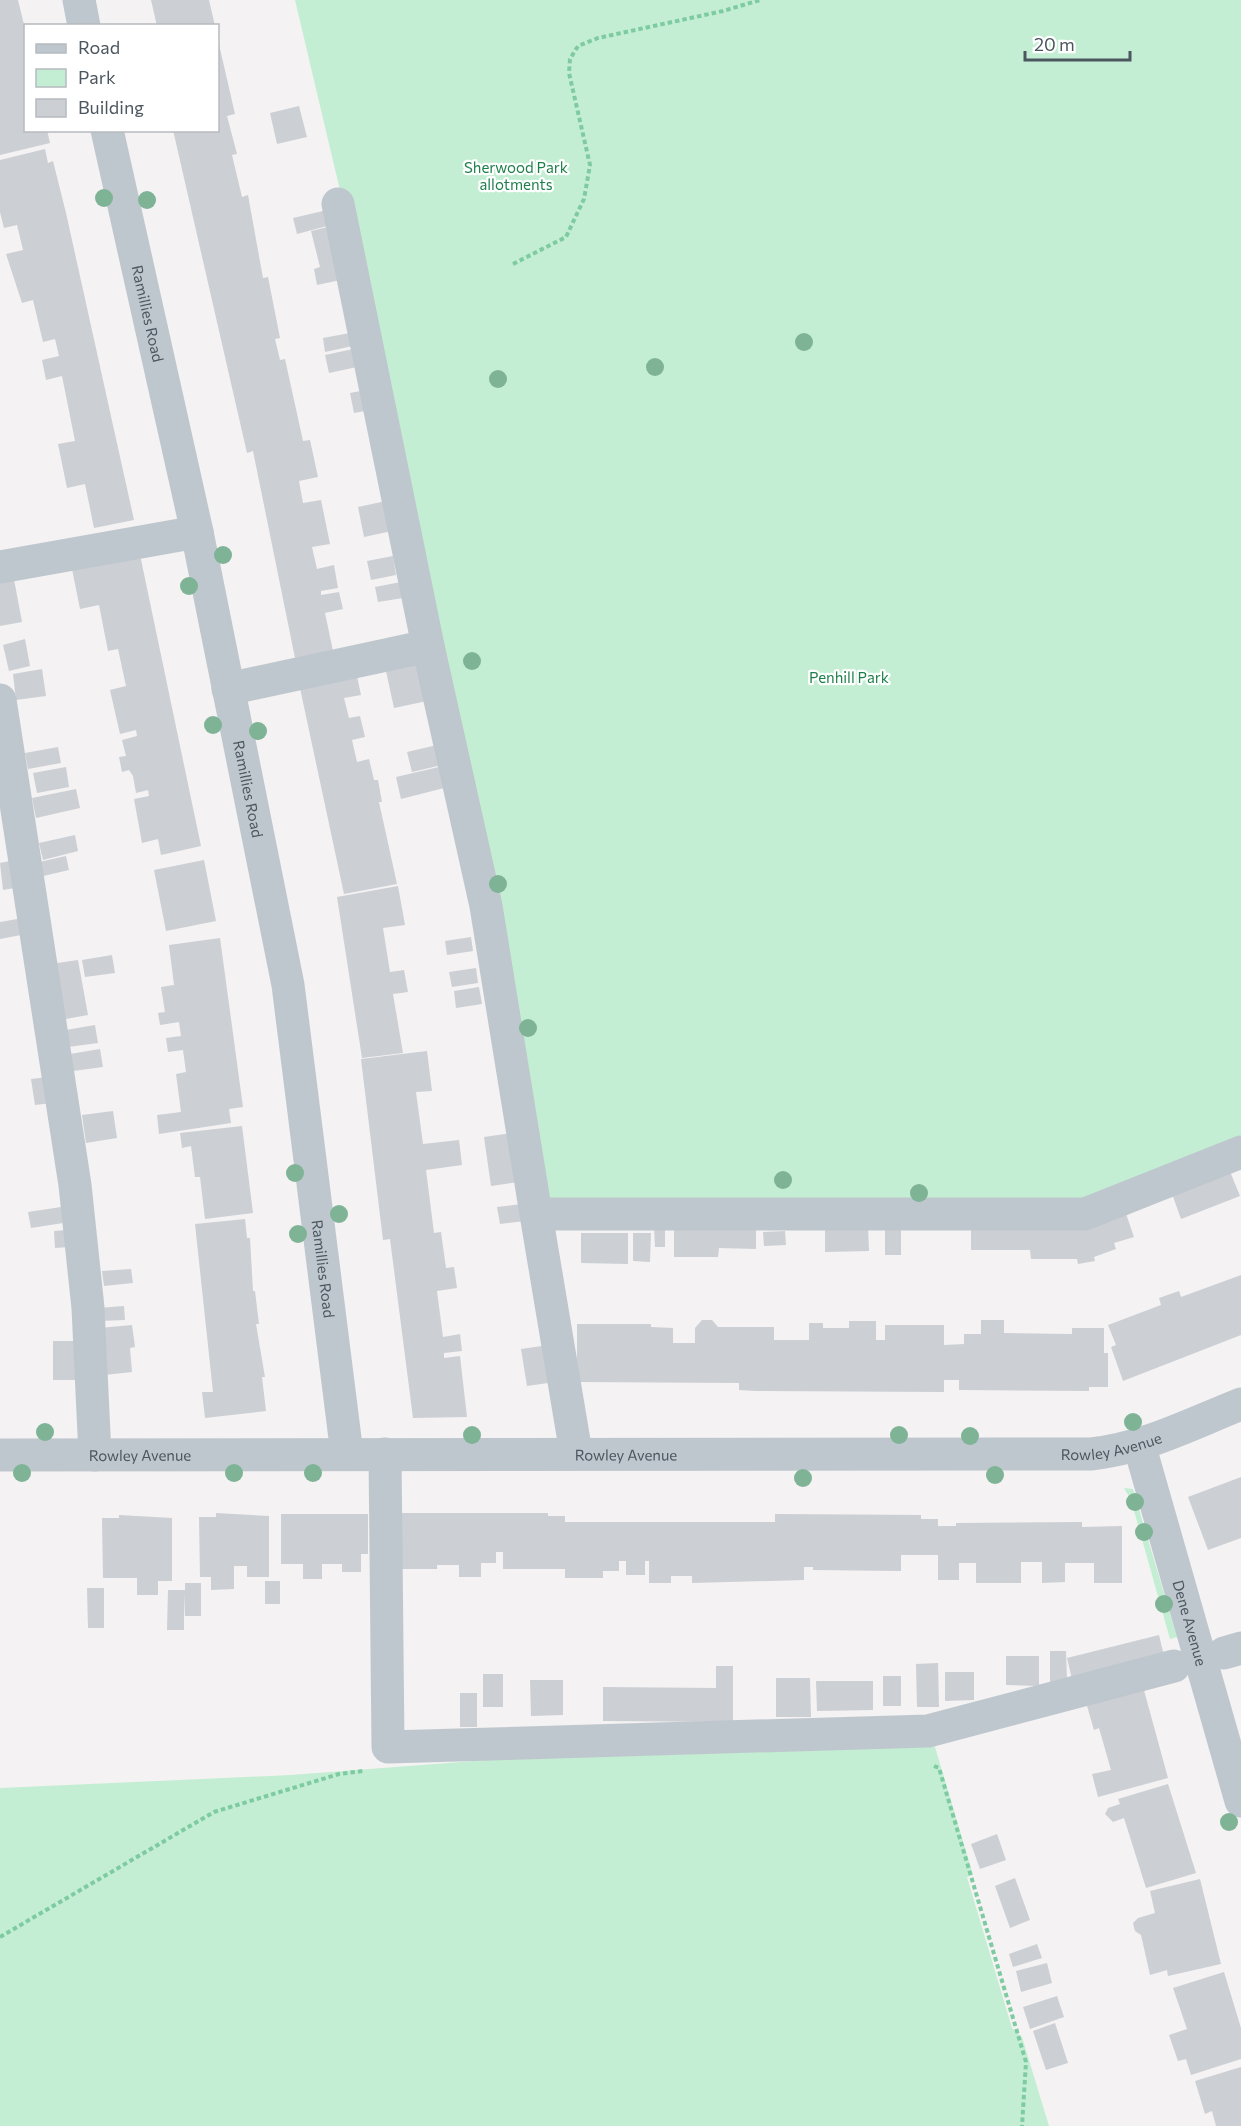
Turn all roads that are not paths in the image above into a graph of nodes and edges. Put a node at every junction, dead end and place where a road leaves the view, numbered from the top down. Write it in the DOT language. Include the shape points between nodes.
graph roads {
  1 [pos="79,0"];
  2 [pos="84,24"];
  3 [pos="108,132"];
  4 [pos="338,204"];
  5 [pos="197,532"];
  6 [pos="0,567"];
  7 [pos="428,646"];
  8 [pos="228,689"];
  9 [pos="0,700"];
  10 [pos="1241,1152"];
  11 [pos="536,1214"];
  12 [pos="1241,1404"];
  13 [pos="1139,1444"];
  14 [pos="576,1453"];
  15 [pos="347,1454"];
  16 [pos="385,1454"];
  17 [pos="0,1455"];
  18 [pos="95,1455"];
  19 [pos="1174,1666"];
  20 [pos="1241,1801"];
  1 -- 2 [label="street"];
  3 -- 5 [label="street, Ramillies Road"];
  4 -- 7 [label="street"];
  5 -- 6 [label="street"];
  5 -- 8 [label="street, Ramillies Road"];
  7 -- 8 [label="street"];
  7 -- 11 [label="street" via="486,906"];
  8 -- 15 [label="street, Ramillies Road" via="288,985"];
  9 -- 18 [label="street" via="75,1185 88,1308"];
  10 -- 11 [label="street" via="1085,1214"];
  11 -- 14 [label="street"];
  12 -- 13 [label="street, Rowley Avenue"];
  13 -- 14 [label="street, Rowley Avenue" via="1091,1454"];
  13 -- 20 [label="street, Dene Avenue"];
  14 -- 16 [label="street, Rowley Avenue"];
  15 -- 16 [label="street, Rowley Avenue"];
  15 -- 18 [label="street, Rowley Avenue"];
  16 -- 19 [label="street" via="388,1747 928,1731"];
  17 -- 18 [label="street, Rowley Avenue"];
}
